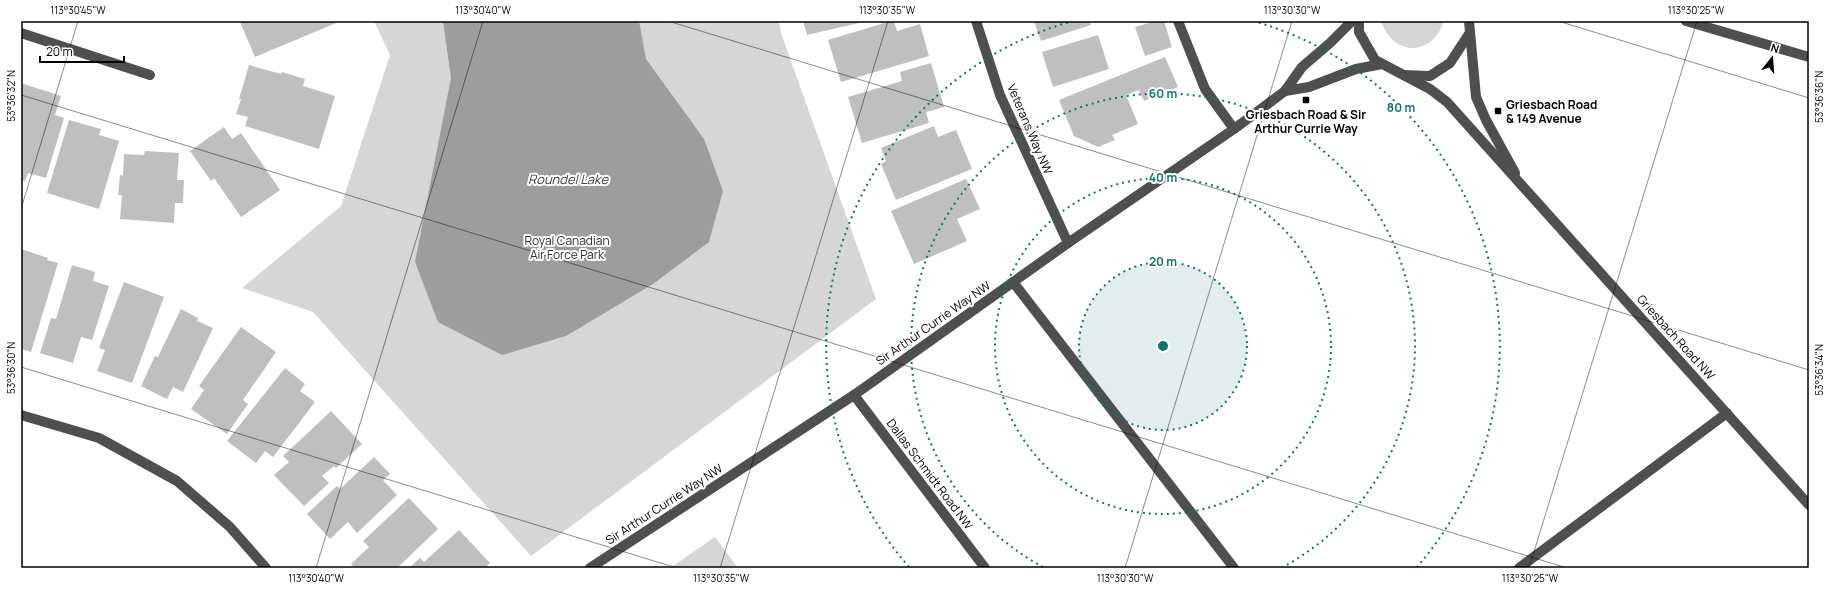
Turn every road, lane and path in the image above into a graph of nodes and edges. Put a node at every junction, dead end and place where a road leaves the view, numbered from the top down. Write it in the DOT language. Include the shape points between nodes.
graph roads {
  1 [pos="976,21"];
  2 [pos="1178,21"];
  3 [pos="1352,21"];
  4 [pos="1359,21"];
  5 [pos="1686,21"];
  6 [pos="1470,25"];
  7 [pos="21,33"];
  8 [pos="1809,57"];
  9 [pos="1382,64"];
  10 [pos="1400,74"];
  11 [pos="150,76"];
  12 [pos="1285,91"];
  13 [pos="1234,129"];
  14 [pos="1523,187"];
  15 [pos="1068,243"];
  16 [pos="1013,282"];
  17 [pos="854,395"];
  18 [pos="1726,413"];
  19 [pos="21,415"];
  20 [pos="1809,505"];
  21 [pos="266,568"];
  22 [pos="590,568"];
  23 [pos="985,568"];
  24 [pos="1234,568"];
  25 [pos="1519,568"];
  1 -- 15 [label="street, Veterans Way NW" via="1000,95"];
  2 -- 13 [label="street" via="1205,89"];
  3 -- 12 [label="street, Sir Arthur Currie Way NW" via="1302,67"];
  4 -- 9 [label="street, Griesbach Road NW" via="1359,32 1366,46 1375,60"];
  5 -- 8 [label="street"];
  6 -- 10 [label="street" via="1450,63 1430,76"];
  6 -- 14 [label="street, Griesbach Road NW" via="1476,97"];
  7 -- 11 [label="street"];
  9 -- 10 [label="street, Griesbach Road NW"];
  9 -- 12 [label="street, Sir Arthur Currie Way NW" via="1356,68 1308,87"];
  10 -- 14 [label="street, Griesbach Road NW" via="1430,89 1447,102"];
  12 -- 13 [label="street, Sir Arthur Currie Way NW"];
  13 -- 15 [label="street, Sir Arthur Currie Way NW"];
  14 -- 18 [label="street, Griesbach Road NW"];
  15 -- 16 [label="street, Sir Arthur Currie Way NW"];
  16 -- 17 [label="street, Sir Arthur Currie Way NW"];
  16 -- 24 [label="street"];
  17 -- 22 [label="street, Sir Arthur Currie Way NW"];
  17 -- 23 [label="street, Dallas Schmidt Road NW"];
  18 -- 20 [label="street, Griesbach Road NW"];
  18 -- 25 [label="street"];
  19 -- 21 [label="street" via="99,438 177,482 230,527"];
}
